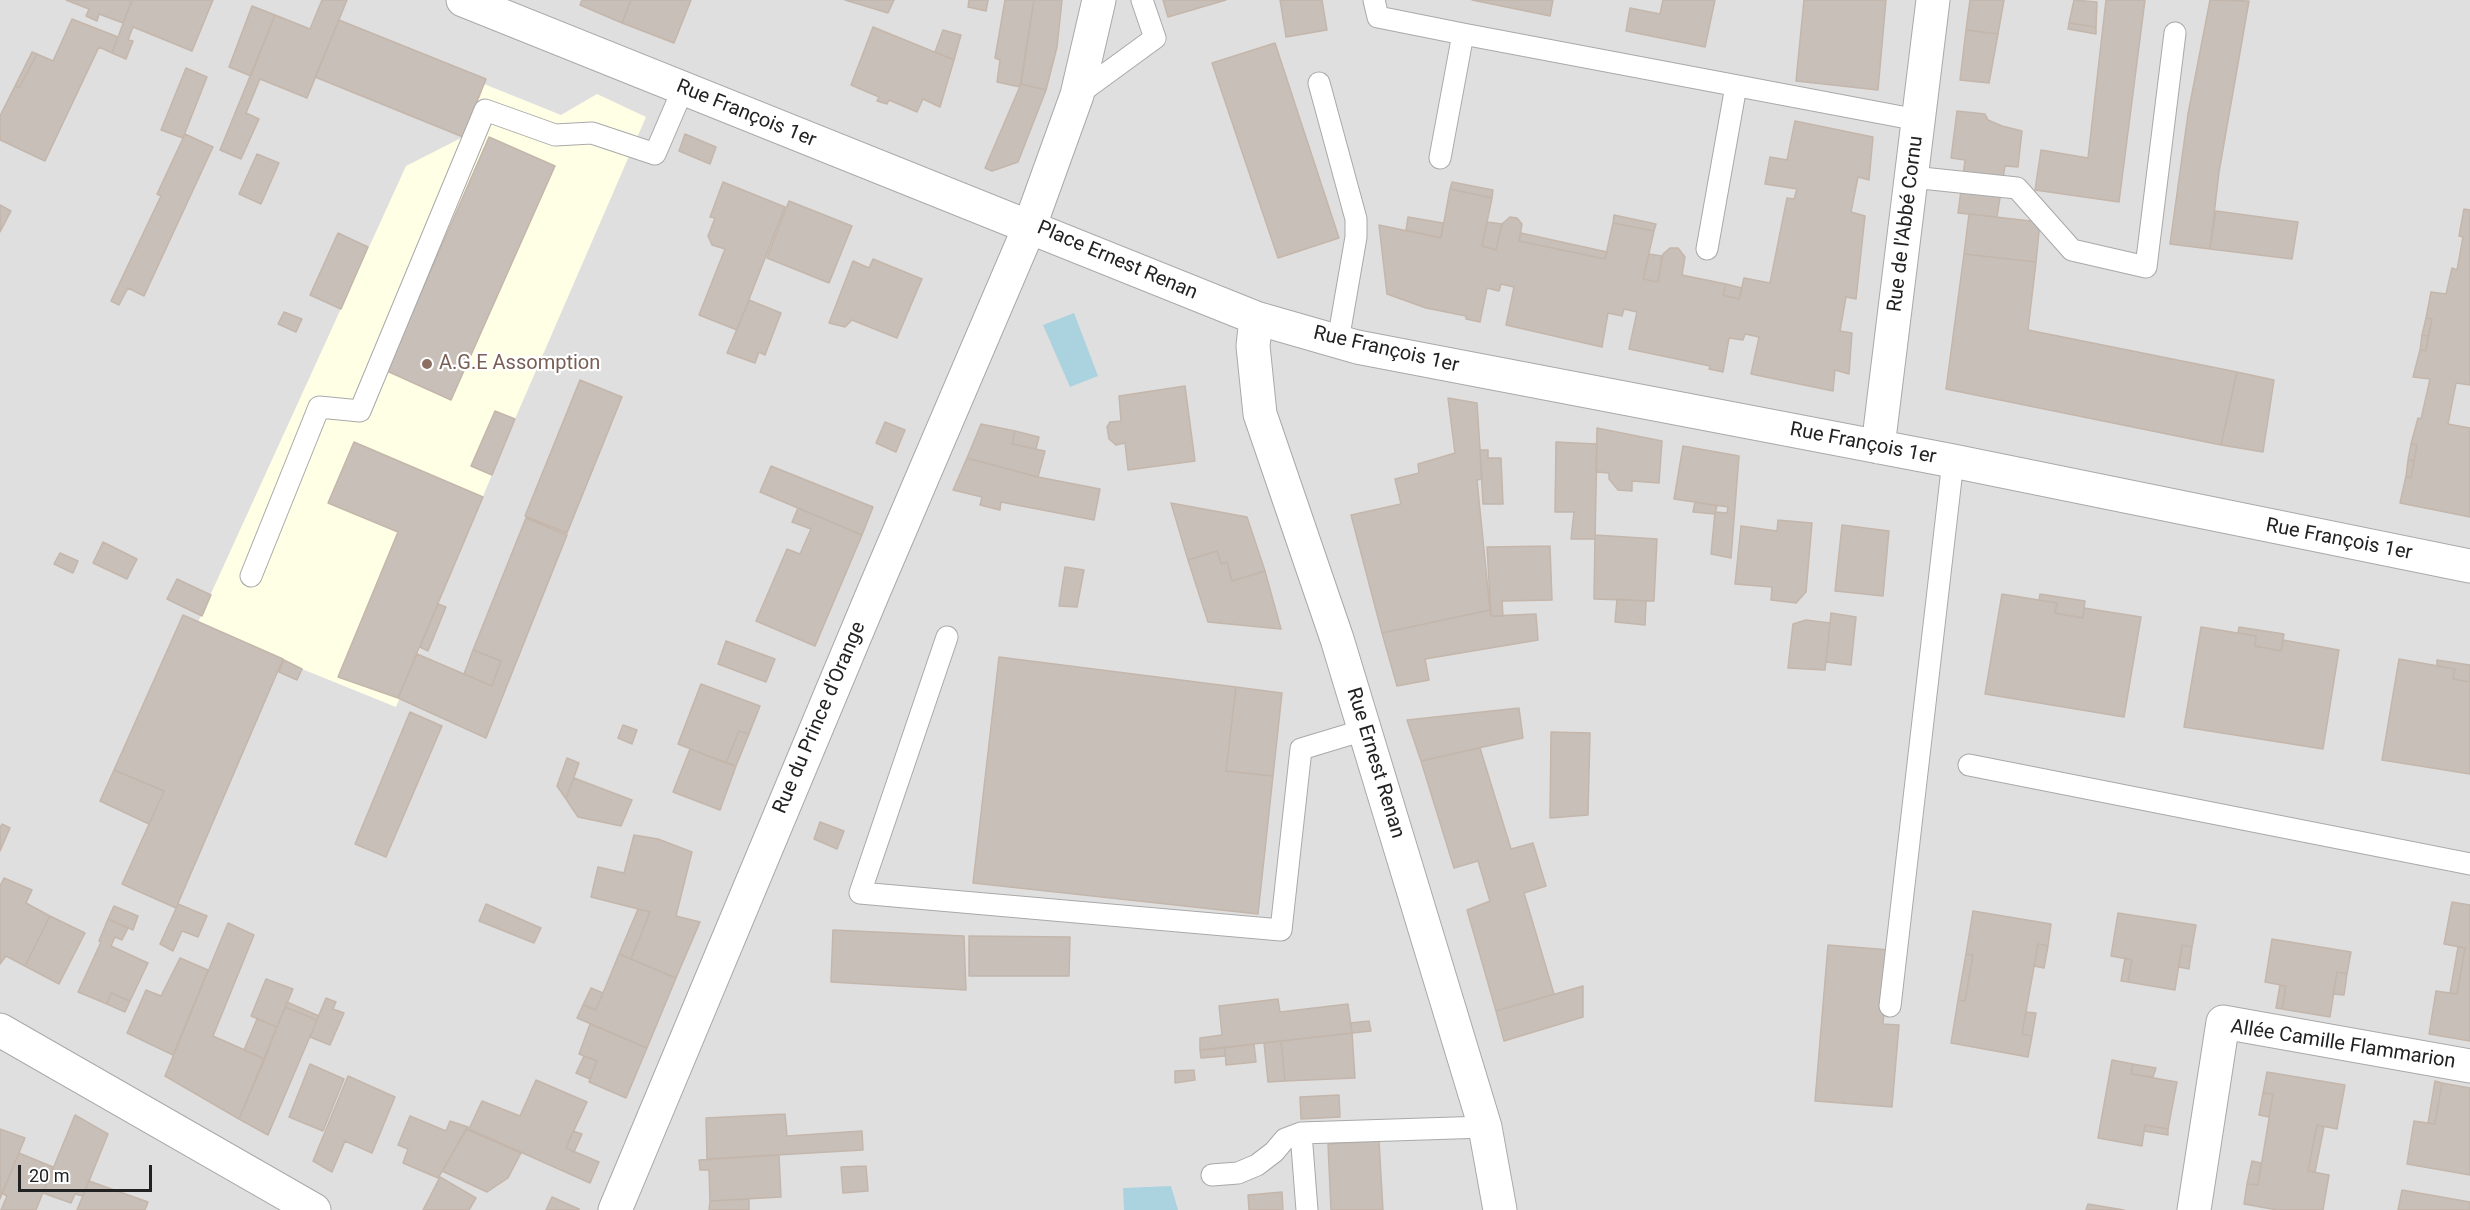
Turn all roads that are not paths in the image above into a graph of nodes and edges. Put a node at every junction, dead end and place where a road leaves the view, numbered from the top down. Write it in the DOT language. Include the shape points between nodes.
graph roads {
  1 [pos="463,0"];
  2 [pos="1099,0"];
  3 [pos="1142,0"];
  4 [pos="1374,0"];
  5 [pos="1933,0"];
  6 [pos="2175,33"];
  7 [pos="1463,34"];
  8 [pos="1319,83"];
  9 [pos="1736,86"];
  10 [pos="683,88"];
  11 [pos="1077,94"];
  12 [pos="1918,120"];
  13 [pos="1440,158"];
  14 [pos="1912,177"];
  15 [pos="1029,228"];
  16 [pos="1707,249"];
  17 [pos="1256,318"];
  18 [pos="1338,341"];
  19 [pos="1878,447"];
  20 [pos="1953,461"];
  21 [pos="2470,566"];
  22 [pos="251,576"];
  23 [pos="947,637"];
  24 [pos="1364,730"];
  25 [pos="1970,765"];
  26 [pos="2470,864"];
  27 [pos="1890,1006"];
  28 [pos="0,1031"];
  29 [pos="2470,1066"];
  30 [pos="1485,1127"];
  31 [pos="1301,1133"];
  32 [pos="1212,1176"];
  33 [pos="314,1210"];
  34 [pos="615,1210"];
  35 [pos="1307,1210"];
  36 [pos="1500,1210"];
  37 [pos="2194,1210"];
  1 -- 10 [label="street, Rue François 1er"];
  2 -- 11 [label="street, Place Ernest Renan"];
  3 -- 11 [label="lane" via="1155,39"];
  4 -- 7 [label="lane" via="1377,17"];
  5 -- 12 [label="street, Rue de l'Abbé Cornu"];
  6 -- 14 [label="lane" via="2146,267 2072,250 2017,188"];
  7 -- 9 [label="lane"];
  7 -- 13 [label="lane"];
  8 -- 18 [label="lane" via="1356,219"];
  9 -- 12 [label="lane"];
  9 -- 16 [label="lane"];
  10 -- 15 [label="street, Rue François 1er"];
  10 -- 22 [label="lane" via="655,154 592,133 555,135 485,110 360,411 319,407"];
  11 -- 15 [label="street, Place Ernest Renan"];
  12 -- 14 [label="street, Rue de l'Abbé Cornu"];
  14 -- 19 [label="street, Rue de l'Abbé Cornu"];
  15 -- 17 [label="street, Place Ernest Renan"];
  15 -- 34 [label="street, Rue du Prince d'Orange"];
  17 -- 18 [label="street, Rue François 1er"];
  17 -- 24 [label="street, Rue Ernest Renan" via="1252,346 1260,414"];
  18 -- 19 [label="street, Rue François 1er"];
  19 -- 20 [label="street, Rue François 1er"];
  20 -- 21 [label="street, Rue François 1er"];
  20 -- 27 [label="lane"];
  23 -- 24 [label="lane" via="860,893 1281,930 1301,749"];
  24 -- 30 [label="street, Rue Ernest Renan"];
  25 -- 26 [label="lane"];
  28 -- 33 [label="street"];
  29 -- 37 [label="street, Allée Camille Flammarion" via="2223,1022"];
  30 -- 31 [label="lane"];
  30 -- 36 [label="street, Rue Ernest Renan"];
  31 -- 32 [label="lane" via="1285,1139 1257,1165 1238,1173"];
  31 -- 35 [label="lane"];
}
